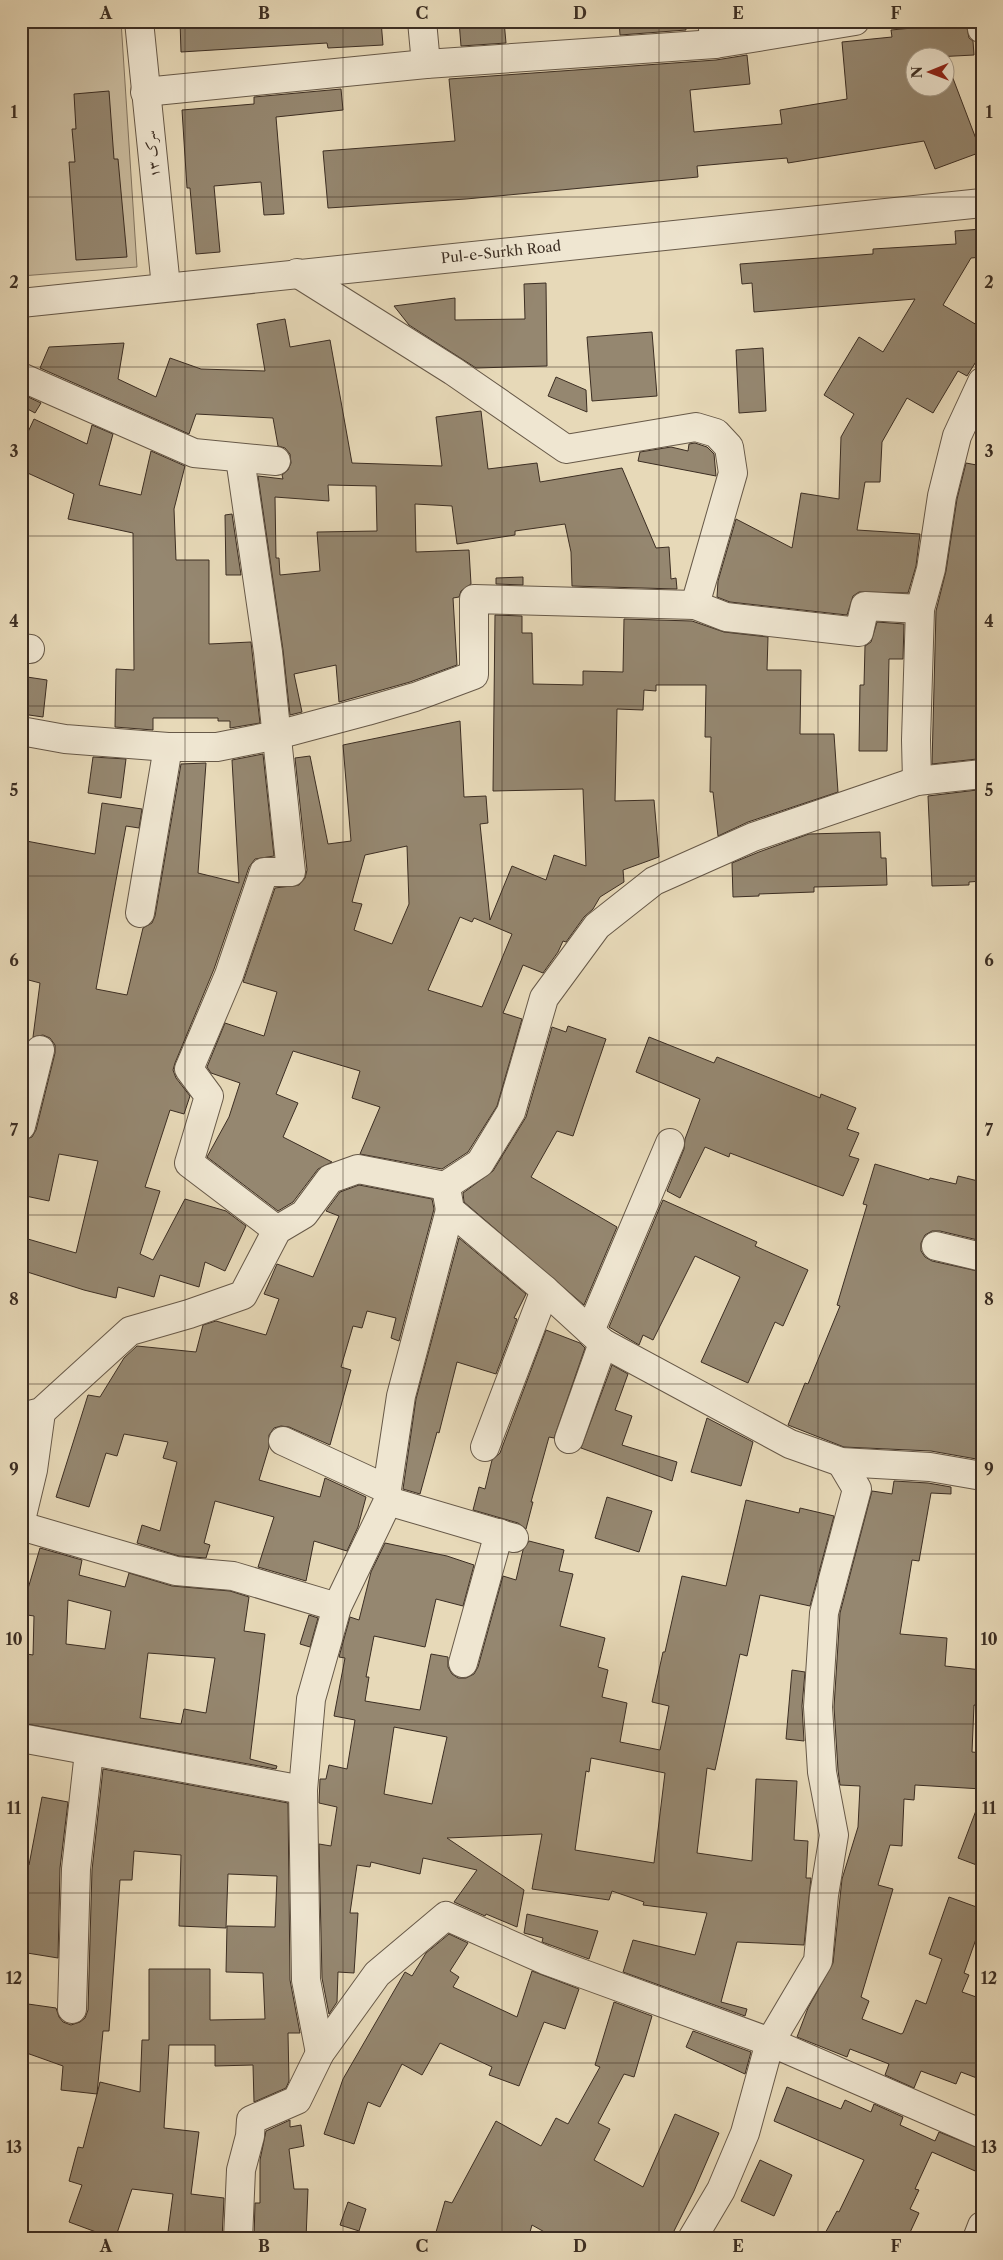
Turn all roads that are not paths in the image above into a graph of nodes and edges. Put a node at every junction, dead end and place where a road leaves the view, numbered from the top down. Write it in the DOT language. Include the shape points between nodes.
graph roads {
  1 [pos="139,21"];
  2 [pos="422,21"];
  3 [pos="855,21"];
  4 [pos="981,21"];
  5 [pos="982,29"];
  6 [pos="714,33"];
  7 [pos="426,64"];
  8 [pos="145,92"];
  9 [pos="982,203"];
  10 [pos="297,274"];
  11 [pos="166,287"];
  12 [pos="21,303"];
  13 [pos="21,377"];
  14 [pos="982,382"];
  15 [pos="240,458"];
  16 [pos="276,461"];
  17 [pos="695,605"];
  18 [pos="920,610"];
  19 [pos="21,731"];
  20 [pos="277,735"];
  21 [pos="168,747"];
  22 [pos="982,774"];
  23 [pos="917,781"];
  24 [pos="140,913"];
  25 [pos="40,1050"];
  26 [pos="21,1126"];
  27 [pos="670,1143"];
  28 [pos="448,1198"];
  29 [pos="277,1230"];
  30 [pos="936,1246"];
  31 [pos="982,1257"];
  32 [pos="545,1290"];
  33 [pos="596,1337"];
  34 [pos="31,1414"];
  35 [pos="569,1439"];
  36 [pos="283,1441"];
  37 [pos="485,1447"];
  38 [pos="841,1462"];
  39 [pos="982,1476"];
  40 [pos="387,1495"];
  41 [pos="21,1520"];
  42 [pos="21,1526"];
  43 [pos="337,1606"];
  44 [pos="463,1663"];
  45 [pos="21,1738"];
  46 [pos="89,1752"];
  47 [pos="303,1790"];
  48 [pos="72,2008"];
  49 [pos="770,2042"];
  50 [pos="320,2053"];
  51 [pos="982,2134"];
  52 [pos="982,2226"];
  53 [pos="238,2239"];
  54 [pos="692,2239"];
  55 [pos="977,2239"];
  1 -- 8 [label="street, سرک ۱۳"];
  2 -- 7 [label="street"];
  3 -- 6 [label="street"];
  4 -- 5 [label="street"];
  6 -- 7 [label="street"];
  7 -- 8 [label="street"];
  8 -- 11 [label="street, سرک ۱۳"];
  9 -- 10 [label="street, Pul-e-Surkh Road"];
  10 -- 11 [label="street, Pul-e-Surkh Road"];
  10 -- 17 [label="street" via="453,371 566,449 696,428 716,434 729,447 733,474"];
  11 -- 12 [label="street, Pul-e-Surkh Road"];
  13 -- 15 [label="street" via="194,453"];
  14 -- 18 [label="street" via="957,436"];
  15 -- 16 [label="street"];
  15 -- 20 [label="street"];
  17 -- 18 [label="street" via="726,617 859,632 865,606"];
  17 -- 20 [label="street" via="474,599 474,676 416,697"];
  18 -- 23 [label="street"];
  19 -- 21 [label="street" via="65,739"];
  20 -- 21 [label="street" via="217,747"];
  20 -- 29 [label="street" via="291,872 264,872 229,975 189,1069 209,1096 189,1163"];
  21 -- 24 [label="street"];
  22 -- 23 [label="street"];
  23 -- 28 [label="street" via="753,837 654,881 597,926 544,998 511,1112 480,1162"];
  25 -- 26 [label="street"];
  27 -- 33 [label="street"];
  28 -- 29 [label="street" via="358,1169 330,1180 304,1214"];
  28 -- 32 [label="street"];
  28 -- 40 [label="street" via="401,1396"];
  29 -- 34 [label="street" via="243,1295 130,1331"];
  30 -- 31 [label="street"];
  32 -- 33 [label="street"];
  32 -- 37 [label="street"];
  33 -- 35 [label="street"];
  33 -- 38 [label="street" via="790,1444"];
  34 -- 41 [label="street" via="32,1470"];
  36 -- 40 [label="street"];
  38 -- 39 [label="street" via="930,1468"];
  38 -- 49 [label="street" via="857,1490 824,1613 818,1707 822,1772 834,1835 818,1961"];
  40 -- 43 [label="street"];
  40 -- 44 [label="street" via="506,1535"];
  42 -- 43 [label="street" via="176,1572 233,1576"];
  43 -- 47 [label="street" via="311,1699"];
  45 -- 46 [label="street"];
  46 -- 47 [label="street"];
  46 -- 48 [label="street" via="76,1869"];
  47 -- 50 [label="street" via="306,1980"];
  49 -- 50 [label="street" via="545,1960 446,1916 377,1974"];
  49 -- 51 [label="street"];
  49 -- 54 [label="street" via="745,2132 721,2190"];
  50 -- 53 [label="street" via="297,2100 251,2120 241,2170"];
  52 -- 55 [label="street"];
}
